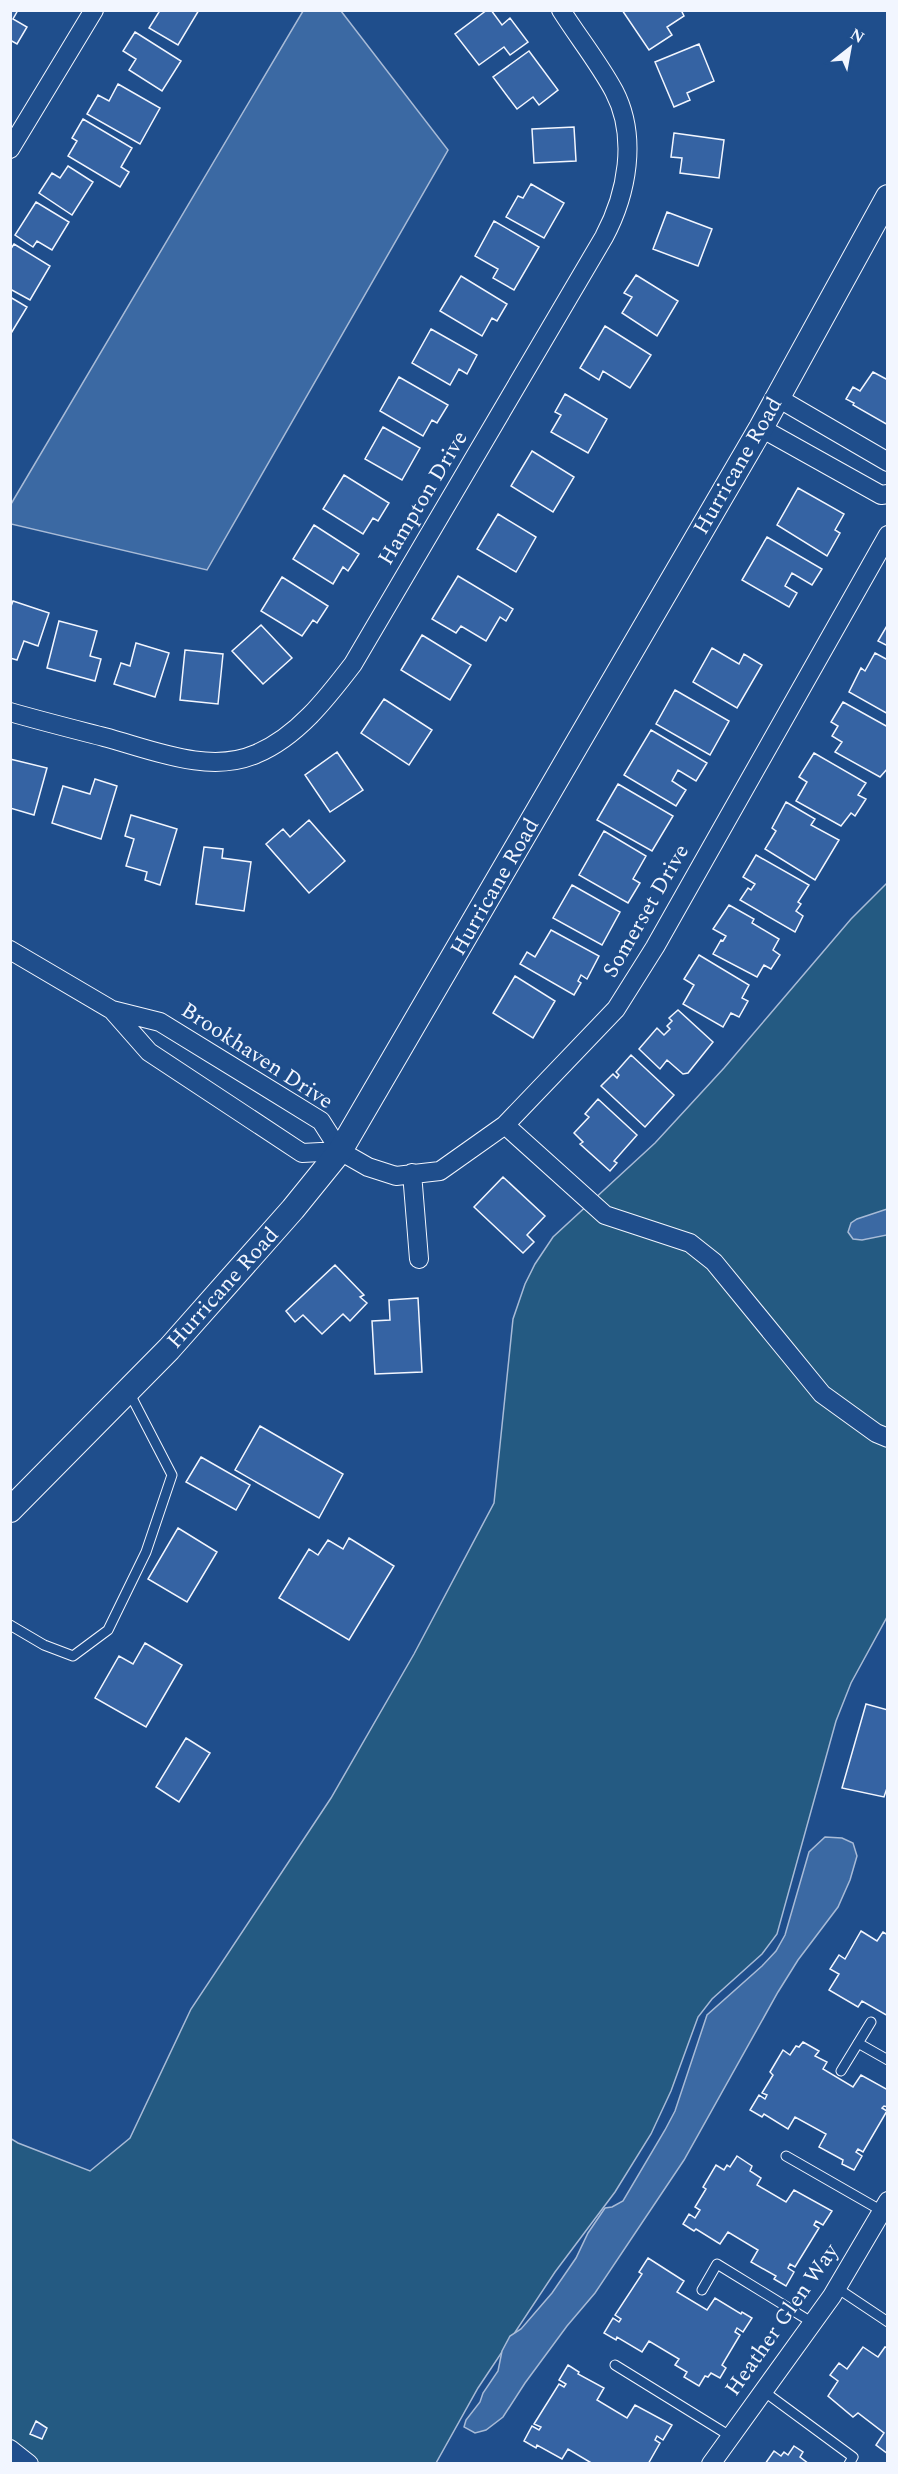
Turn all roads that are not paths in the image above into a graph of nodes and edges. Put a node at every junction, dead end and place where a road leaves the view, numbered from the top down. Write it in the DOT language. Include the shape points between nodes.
graph roads {
  1 [pos="94,10"];
  2 [pos="561,10"];
  3 [pos="10,149"];
  4 [pos="888,197"];
  5 [pos="778,398"];
  6 [pos="761,428"];
  7 [pos="888,462"];
  8 [pos="888,495"];
  9 [pos="888,535"];
  10 [pos="10,712"];
  11 [pos="10,950"];
  12 [pos="112,1010"];
  13 [pos="505,1125"];
  14 [pos="340,1151"];
  15 [pos="412,1173"];
  16 [pos="419,1259"];
  17 [pos="128,1389"];
  18 [pos="888,1438"];
  19 [pos="10,1510"];
  20 [pos="10,1625"];
  21 [pos="871,2022"];
  22 [pos="858,2043"];
  23 [pos="888,2060"];
  24 [pos="841,2071"];
  25 [pos="786,2156"];
  26 [pos="885,2206"];
  27 [pos="837,2288"];
  28 [pos="702,2290"];
  29 [pos="888,2322"];
  30 [pos="813,2323"];
  31 [pos="615,2365"];
  32 [pos="762,2390"];
  33 [pos="730,2436"];
  34 [pos="10,2449"];
  35 [pos="29,2463"];
  36 [pos="711,2463"];
  37 [pos="849,2463"];
  1 -- 3 [label="street"];
  2 -- 10 [label="street, Hampton Drive" via="621,108 627,154 617,210 359,654 332,691 283,738 256,755 230,761 188,759"];
  4 -- 5 [label="street, Hurricane Road"];
  5 -- 6 [label="street, Hurricane Road"];
  5 -- 7 [label="street"];
  6 -- 8 [label="street" via="881,495"];
  6 -- 14 [label="street, Hurricane Road"];
  9 -- 13 [label="street, Somerset Drive" via="618,1006"];
  11 -- 12 [label="street, Brookhaven Drive"];
  12 -- 14 [label="street, Brookhaven Drive" via="160,1022 321,1121"];
  12 -- 14 [label="street, Brookhaven Drive" via="149,1052 302,1153"];
  13 -- 15 [label="street, Somerset Drive" via="440,1171"];
  13 -- 18 [label="street" via="605,1215 690,1243 714,1262 822,1394"];
  14 -- 15 [label="street, Somerset Drive" via="368,1167 396,1176"];
  14 -- 17 [label="street, Hurricane Road" via="177,1340"];
  15 -- 16 [label="street"];
  17 -- 19 [label="street, Hurricane Road"];
  17 -- 20 [label="lane" via="172,1475 146,1552 108,1630 73,1656"];
  21 -- 22 [label="lane"];
  22 -- 23 [label="lane"];
  22 -- 24 [label="lane"];
  25 -- 26 [label="lane"];
  26 -- 27 [label="street, Heather Glen Way"];
  27 -- 29 [label="lane"];
  27 -- 30 [label="street, Heather Glen Way"];
  28 -- 30 [label="lane" via="717,2264"];
  30 -- 32 [label="street, Heather Glen Way"];
  31 -- 33 [label="lane"];
  32 -- 33 [label="street, Heather Glen Way"];
  32 -- 37 [label="lane" via="854,2457"];
  33 -- 36 [label="street, Heather Glen Way"];
  34 -- 35 [label="street"];
}
